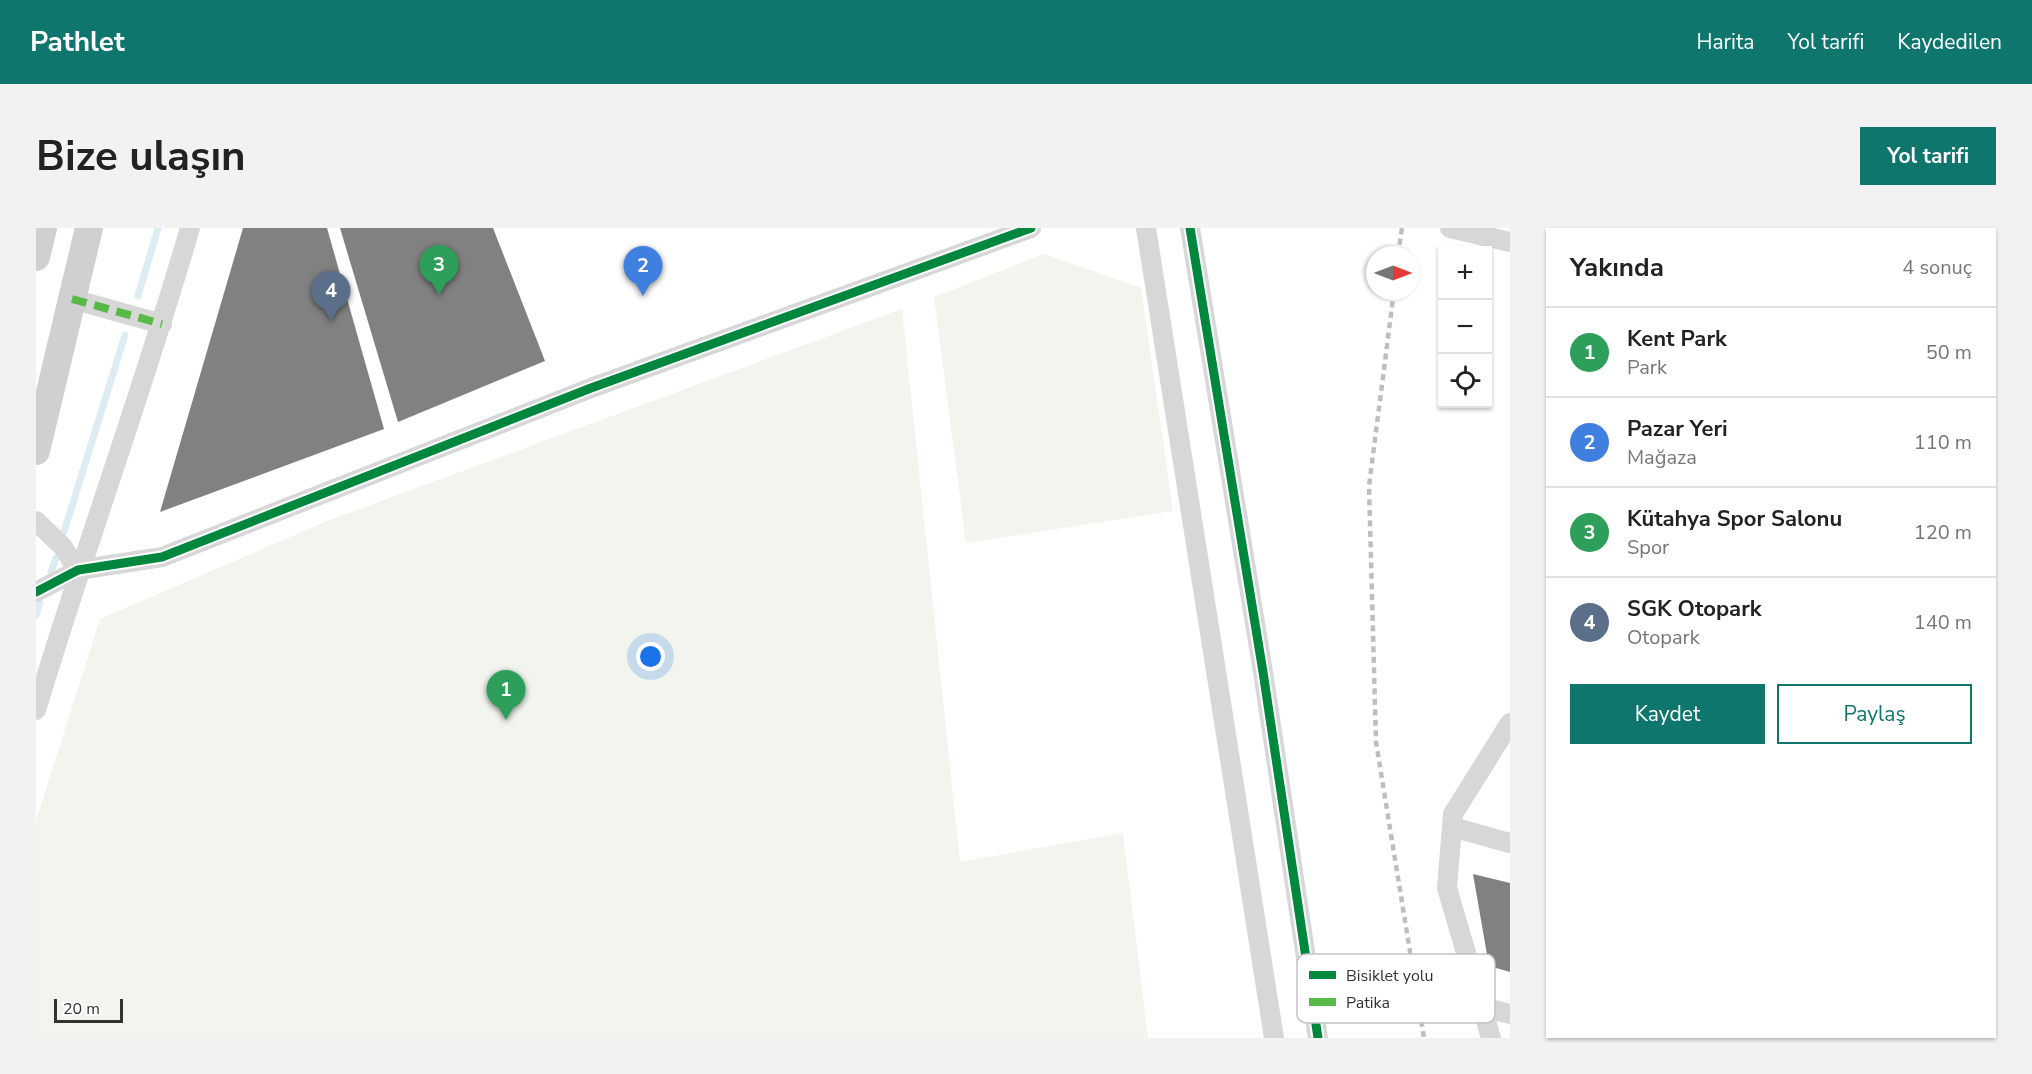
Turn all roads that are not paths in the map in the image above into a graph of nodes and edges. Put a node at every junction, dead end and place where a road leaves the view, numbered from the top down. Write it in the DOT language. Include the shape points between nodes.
graph roads {
  1 [pos="43,228"];
  2 [pos="89,228"];
  3 [pos="190,228"];
  4 [pos="1030,228"];
  5 [pos="1146,228"];
  6 [pos="1191,228"];
  7 [pos="1450,228"];
  8 [pos="1510,242"];
  9 [pos="36,257"];
  10 [pos="72,299"];
  11 [pos="162,324"];
  12 [pos="36,451"];
  13 [pos="36,521"];
  14 [pos="78,570"];
  15 [pos="36,592"];
  16 [pos="36,710"];
  17 [pos="1510,723"];
  18 [pos="1452,827"];
  19 [pos="1510,843"];
  20 [pos="1305,954"];
  21 [pos="1466,954"];
  22 [pos="1495,1010"];
  23 [pos="1510,1014"];
  24 [pos="1316,1023"];
  25 [pos="1487,1023"];
  26 [pos="1274,1038"];
  27 [pos="1318,1038"];
  28 [pos="1491,1038"];
  1 -- 9 [label="main road"];
  2 -- 10 [label="main road"];
  3 -- 11 [label="street"];
  4 -- 14 [label="street" via="591,388 162,556"];
  5 -- 26 [label="street"];
  6 -- 20 [label="street"];
  7 -- 8 [label="street"];
  10 -- 11 [label="street"];
  10 -- 12 [label="main road"];
  11 -- 14 [label="street"];
  13 -- 14 [label="street" via="62,546"];
  14 -- 15 [label="street"];
  14 -- 16 [label="street"];
  17 -- 18 [label="street" via="1453,814"];
  18 -- 19 [label="street"];
  18 -- 21 [label="street" via="1447,888"];
  22 -- 23 [label="street"];
  24 -- 27 [label="street"];
  25 -- 28 [label="street"];
}
